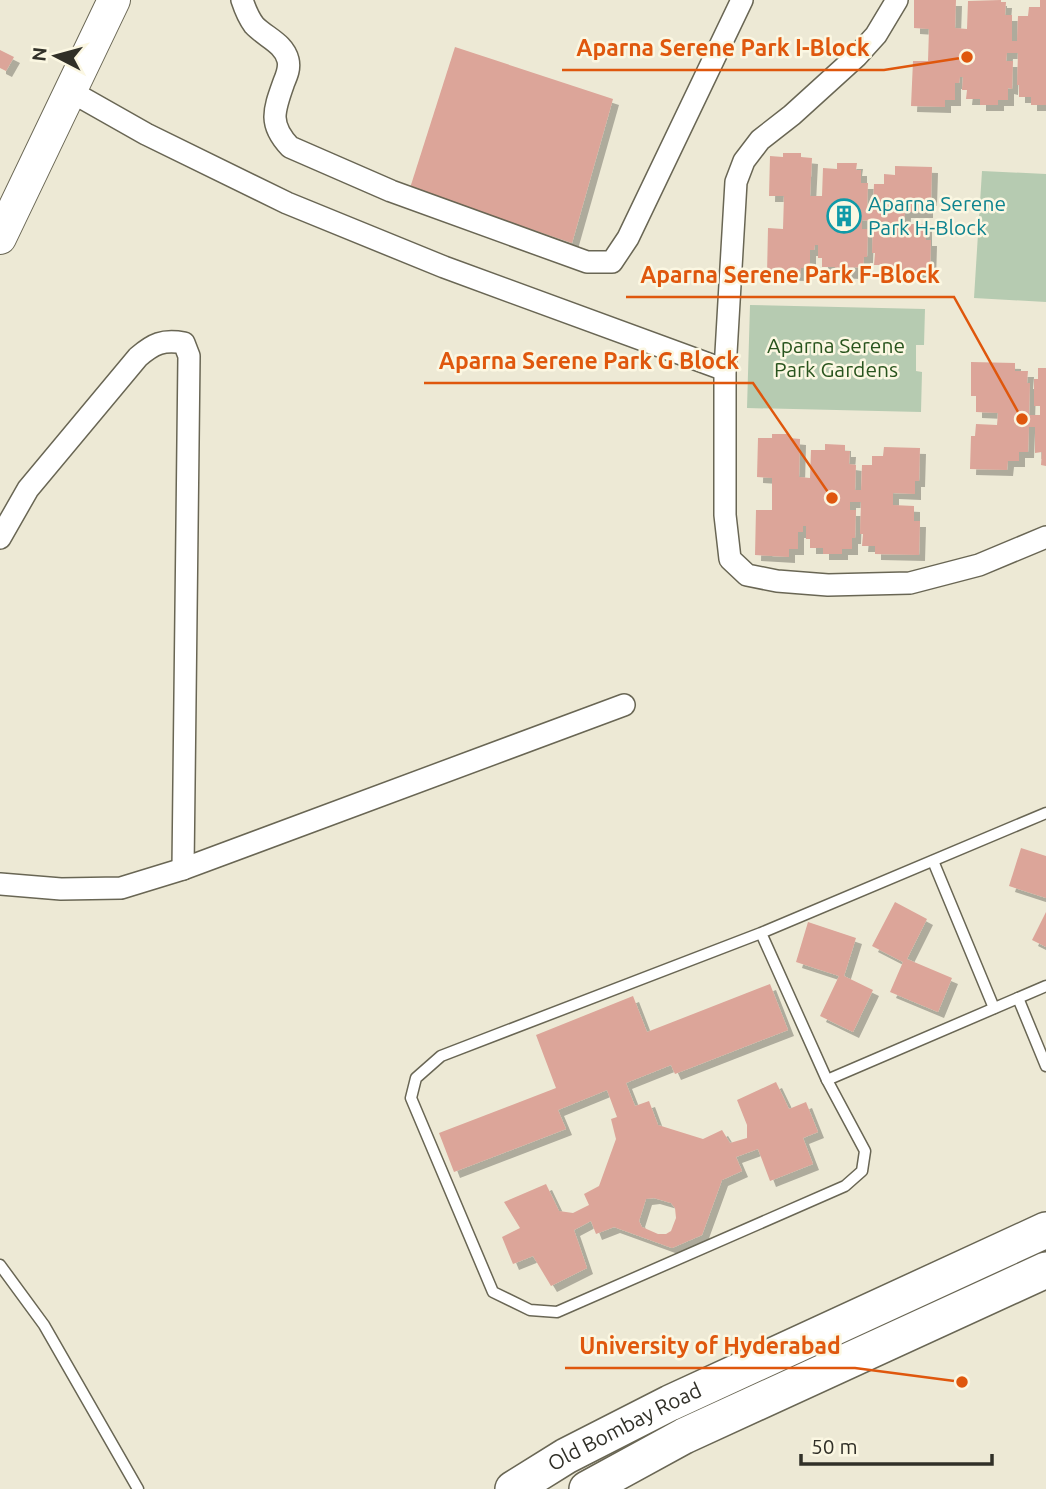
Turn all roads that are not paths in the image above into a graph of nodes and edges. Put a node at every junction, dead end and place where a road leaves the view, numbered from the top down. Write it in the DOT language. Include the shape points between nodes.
graph roads {
  1 [pos="114,0"];
  2 [pos="242,0"];
  3 [pos="742,0"];
  4 [pos="897,0"];
  5 [pos="70,91"];
  6 [pos="0,237"];
  7 [pos="725,370"];
  8 [pos="3,528"];
  9 [pos="1046,537"];
  10 [pos="624,705"];
  11 [pos="1046,813"];
  12 [pos="933,861"];
  13 [pos="183,869"];
  14 [pos="0,884"];
  15 [pos="761,933"];
  16 [pos="1046,986"];
  17 [pos="1018,998"];
  18 [pos="994,1008"];
  19 [pos="1046,1066"];
  20 [pos="827,1080"];
  21 [pos="1046,1230"];
  22 [pos="0,1265"];
  23 [pos="1046,1270"];
  24 [pos="138,1489"];
  25 [pos="513,1489"];
  26 [pos="587,1489"];
  1 -- 5 [label="main road"];
  2 -- 3 [label="street" via="256,26 274,40 288,60 275,124 290,147 391,191 587,262 612,262 628,239"];
  4 -- 7 [label="street" via="857,56 760,140 744,160 733,209"];
  5 -- 6 [label="main road"];
  5 -- 7 [label="street" via="287,203 444,267"];
  7 -- 9 [label="street" via="725,514 730,558 747,575 828,585 910,583 979,565"];
  8 -- 13 [label="street" via="28,489 138,357 164,341 184,343 189,356"];
  10 -- 13 [label="street"];
  11 -- 12 [label="lane"];
  12 -- 15 [label="lane"];
  12 -- 18 [label="lane"];
  13 -- 14 [label="street" via="121,888"];
  15 -- 20 [label="lane"];
  15 -- 20 [label="lane" via="441,1056 416,1077 411,1098 493,1292 530,1310 557,1312 845,1186 862,1171 865,1152"];
  16 -- 17 [label="lane"];
  17 -- 18 [label="lane"];
  17 -- 19 [label="lane"];
  18 -- 20 [label="lane"];
  21 -- 25 [label="main road, Old Bombay Road" via="670,1403"];
  22 -- 24 [label="lane" via="44,1325"];
  23 -- 26 [label="main road, Old Bombay Road" via="684,1437"];
}
